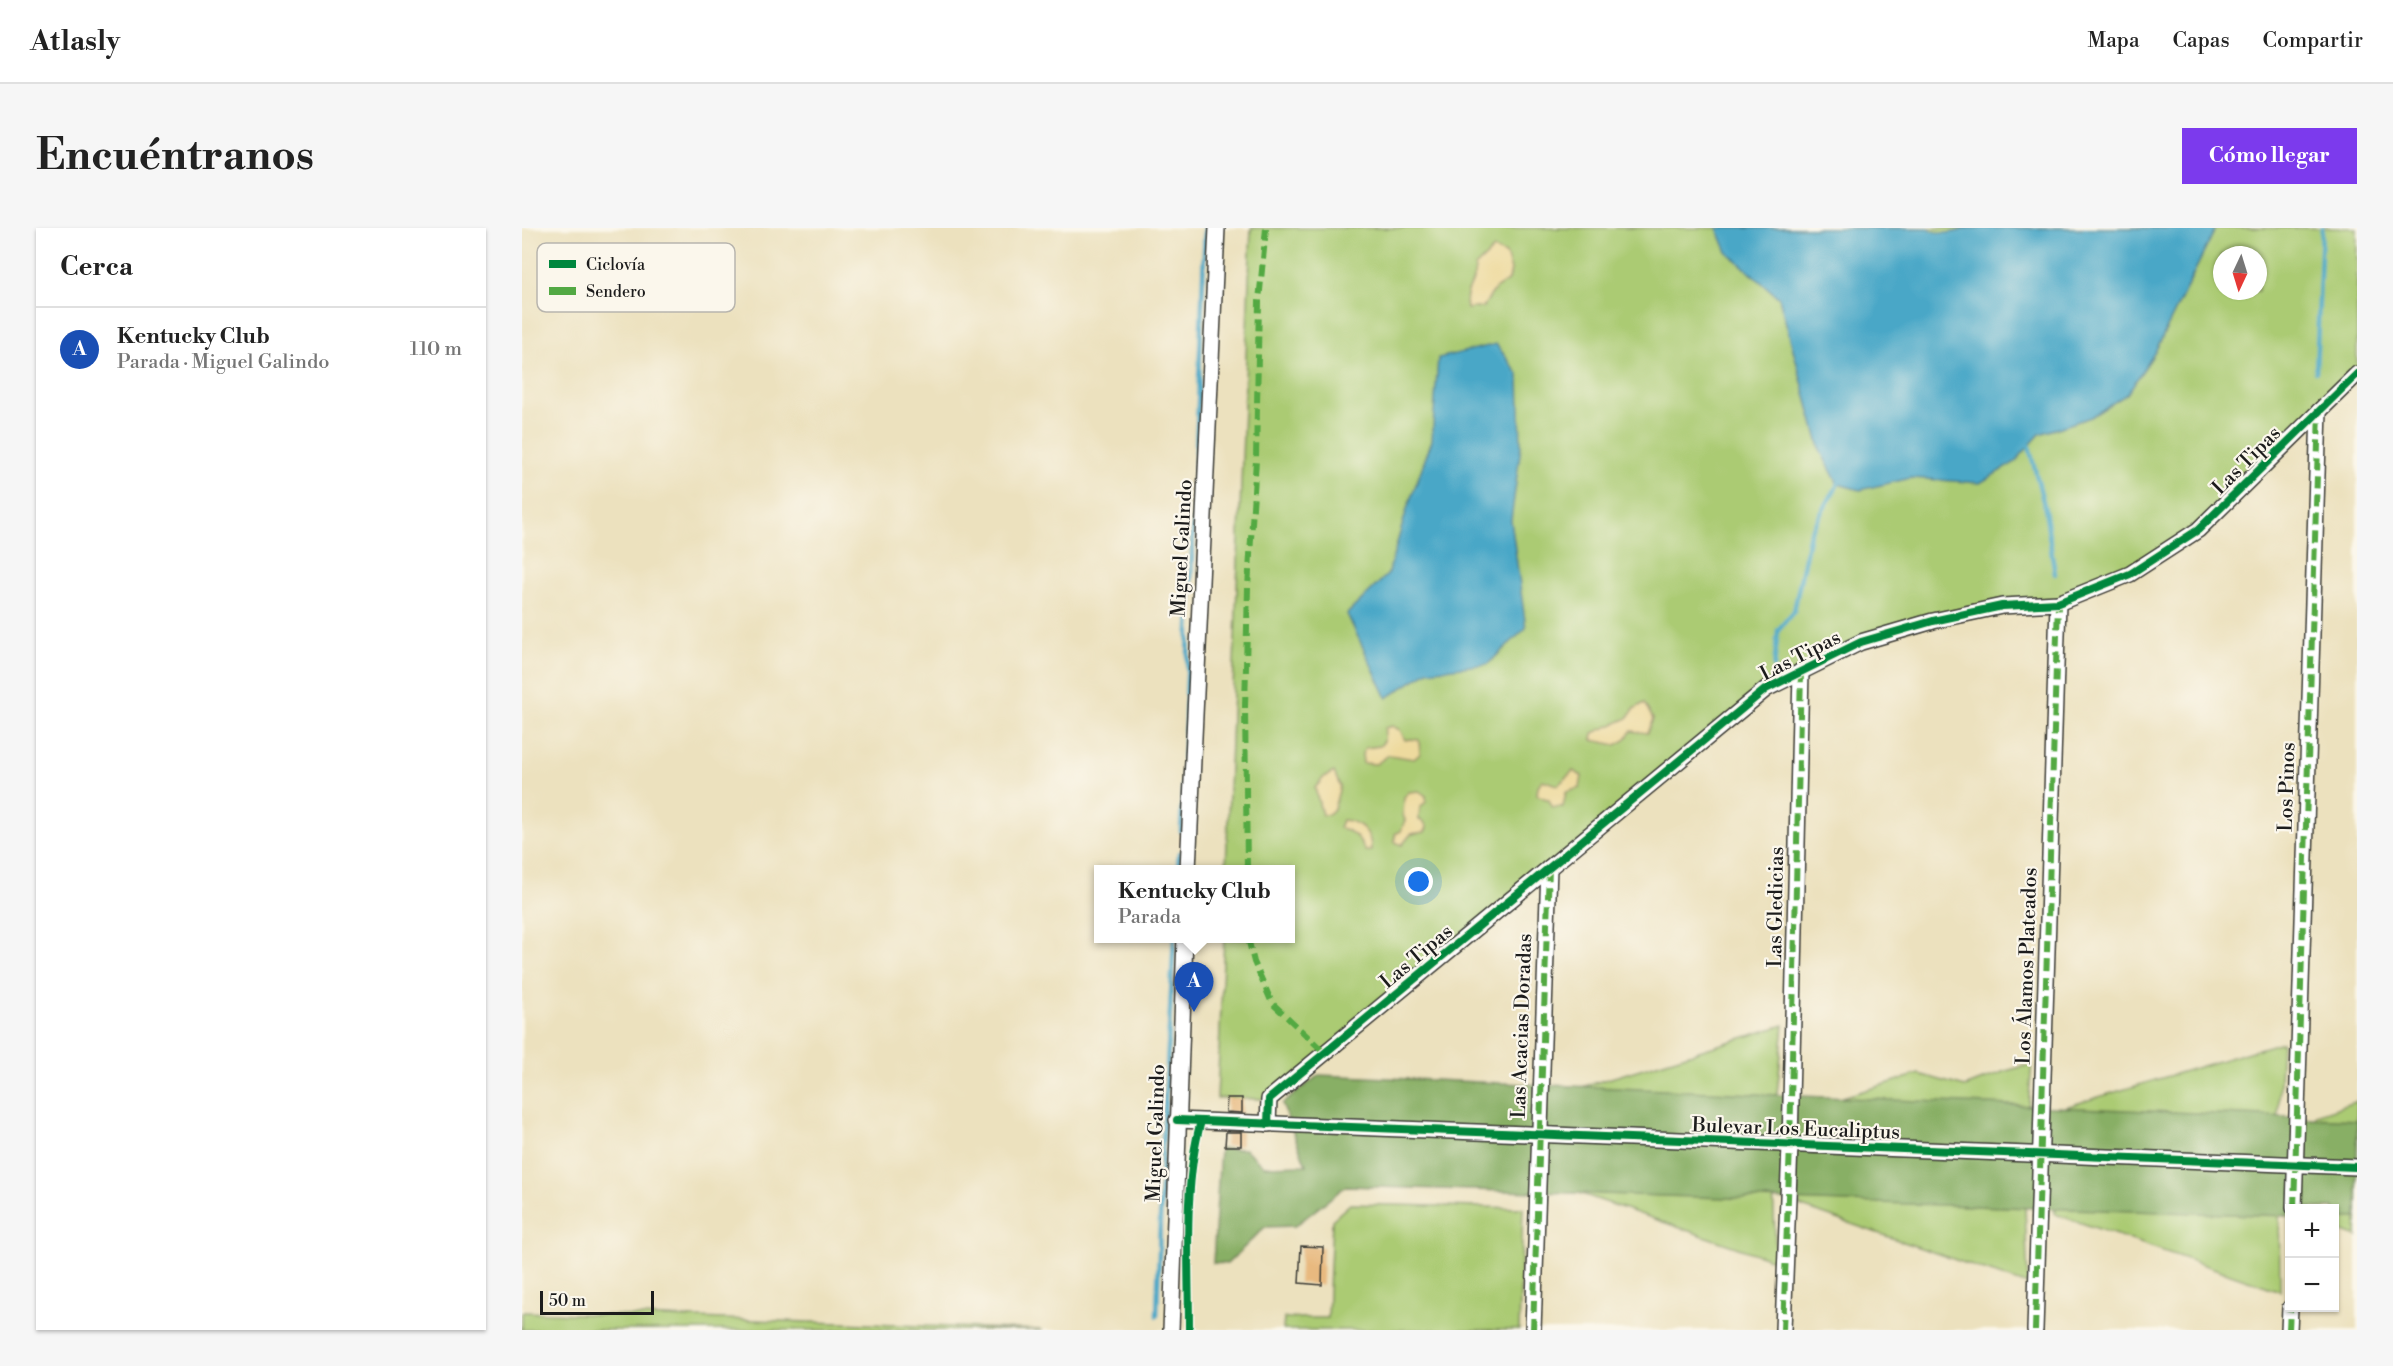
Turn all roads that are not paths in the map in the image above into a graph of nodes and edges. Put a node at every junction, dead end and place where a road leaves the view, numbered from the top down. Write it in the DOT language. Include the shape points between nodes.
graph roads {
  1 [pos="1217,228"];
  2 [pos="2357,374"];
  3 [pos="2319,411"];
  4 [pos="2058,603"];
  5 [pos="1801,670"];
  6 [pos="1188,865"];
  7 [pos="1549,868"];
  8 [pos="1185,943"];
  9 [pos="1177,1120"];
  10 [pos="1268,1124"];
  11 [pos="1538,1135"];
  12 [pos="1790,1145"];
  13 [pos="2041,1155"];
  14 [pos="2296,1165"];
  15 [pos="2357,1167"];
  16 [pos="2294,1204"];
  17 [pos="2290,1312"];
  18 [pos="1170,1330"];
  19 [pos="1533,1330"];
  20 [pos="1783,1330"];
  21 [pos="2036,1330"];
  22 [pos="2289,1330"];
  1 -- 6 [label="street, Miguel Galindo"];
  2 -- 3 [label="street, Las Tipas"];
  3 -- 4 [label="street, Las Tipas" via="2198,530 2130,574"];
  3 -- 14 [label="street, Los Pinos"];
  4 -- 5 [label="street, Las Tipas" via="2002,606 1933,621 1861,642"];
  4 -- 13 [label="street, Los Álamos Plateados"];
  5 -- 7 [label="street, Las Tipas" via="1766,689"];
  5 -- 12 [label="street, Las Gledicias"];
  7 -- 10 [label="street, Las Tipas" via="1269,1099"];
  7 -- 11 [label="street, Las Acacias Doradas"];
  8 -- 9 [label="street, Miguel Galindo"];
  9 -- 10 [label="street, Bulevar Los Eucaliptus"];
  9 -- 18 [label="street, Miguel Galindo"];
  10 -- 11 [label="street, Bulevar Los Eucaliptus"];
  11 -- 12 [label="street, Bulevar Los Eucaliptus"];
  11 -- 19 [label="street, Las Acacias Doradas"];
  12 -- 13 [label="street, Bulevar Los Eucaliptus"];
  12 -- 20 [label="street, Las Gledicias"];
  13 -- 14 [label="street, Bulevar Los Eucaliptus"];
  13 -- 21 [label="street, Los Álamos Plateados"];
  14 -- 15 [label="street, Bulevar Los Eucaliptus"];
  14 -- 16 [label="street, Los Pinos"];
  17 -- 22 [label="street"];
}
